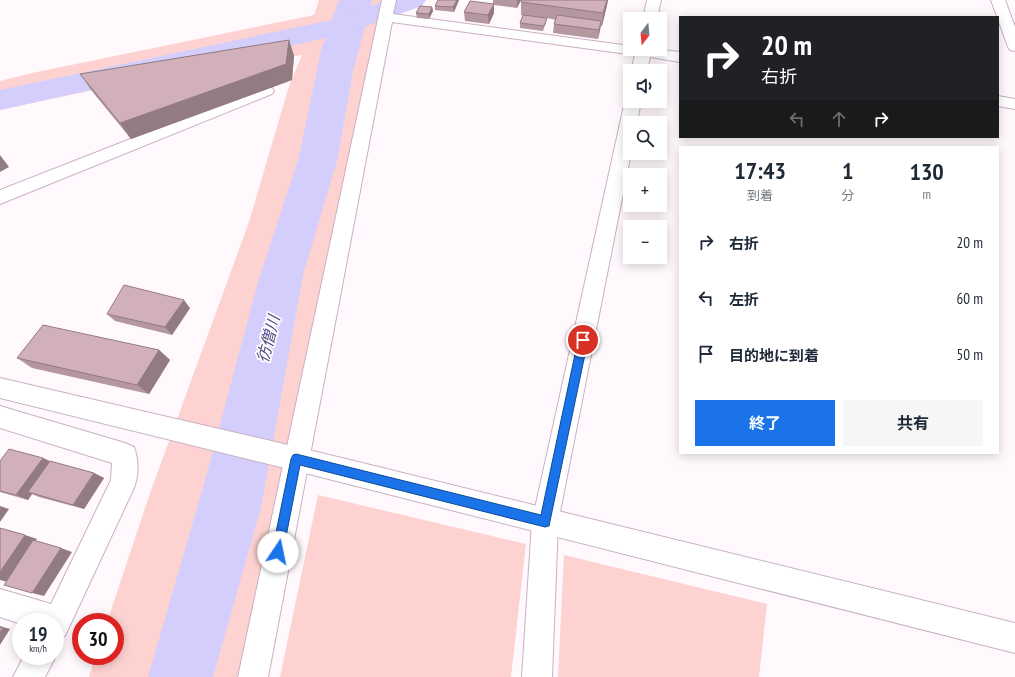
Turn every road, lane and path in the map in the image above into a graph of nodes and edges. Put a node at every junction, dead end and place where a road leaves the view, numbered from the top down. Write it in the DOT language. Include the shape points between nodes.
graph roads {
  1 [pos="654,0"];
  2 [pos="998,0"];
  3 [pos="388,8"];
  4 [pos="651,12"];
  5 [pos="623,47"];
  6 [pos="1015,47"];
  7 [pos="667,55"];
  8 [pos="679,57"];
  9 [pos="266,91"];
  10 [pos="999,101"];
  11 [pos="1015,104"];
  12 [pos="632,108"];
  13 [pos="0,197"];
  14 [pos="0,388"];
  15 [pos="0,417"];
  16 [pos="291,458"];
  17 [pos="545,522"];
  18 [pos="0,603"];
  19 [pos="28,613"];
  20 [pos="61,613"];
  21 [pos="1015,638"];
  22 [pos="35,665"];
  23 [pos="28,677"];
  24 [pos="253,677"];
  25 [pos="537,677"];
  1 -- 4 [label="street"];
  2 -- 6 [label="street"];
  3 -- 5 [label="street"];
  3 -- 16 [label="street"];
  7 -- 8 [label="street"];
  9 -- 13 [label="street"];
  10 -- 11 [label="street"];
  12 -- 17 [label="street"];
  14 -- 16 [label="street"];
  15 -- 20 [label="street" via="125,455 124,481"];
  16 -- 17 [label="street"];
  16 -- 24 [label="street"];
  17 -- 21 [label="street"];
  17 -- 25 [label="street"];
  18 -- 19 [label="street"];
  22 -- 23 [label="street"];
}
